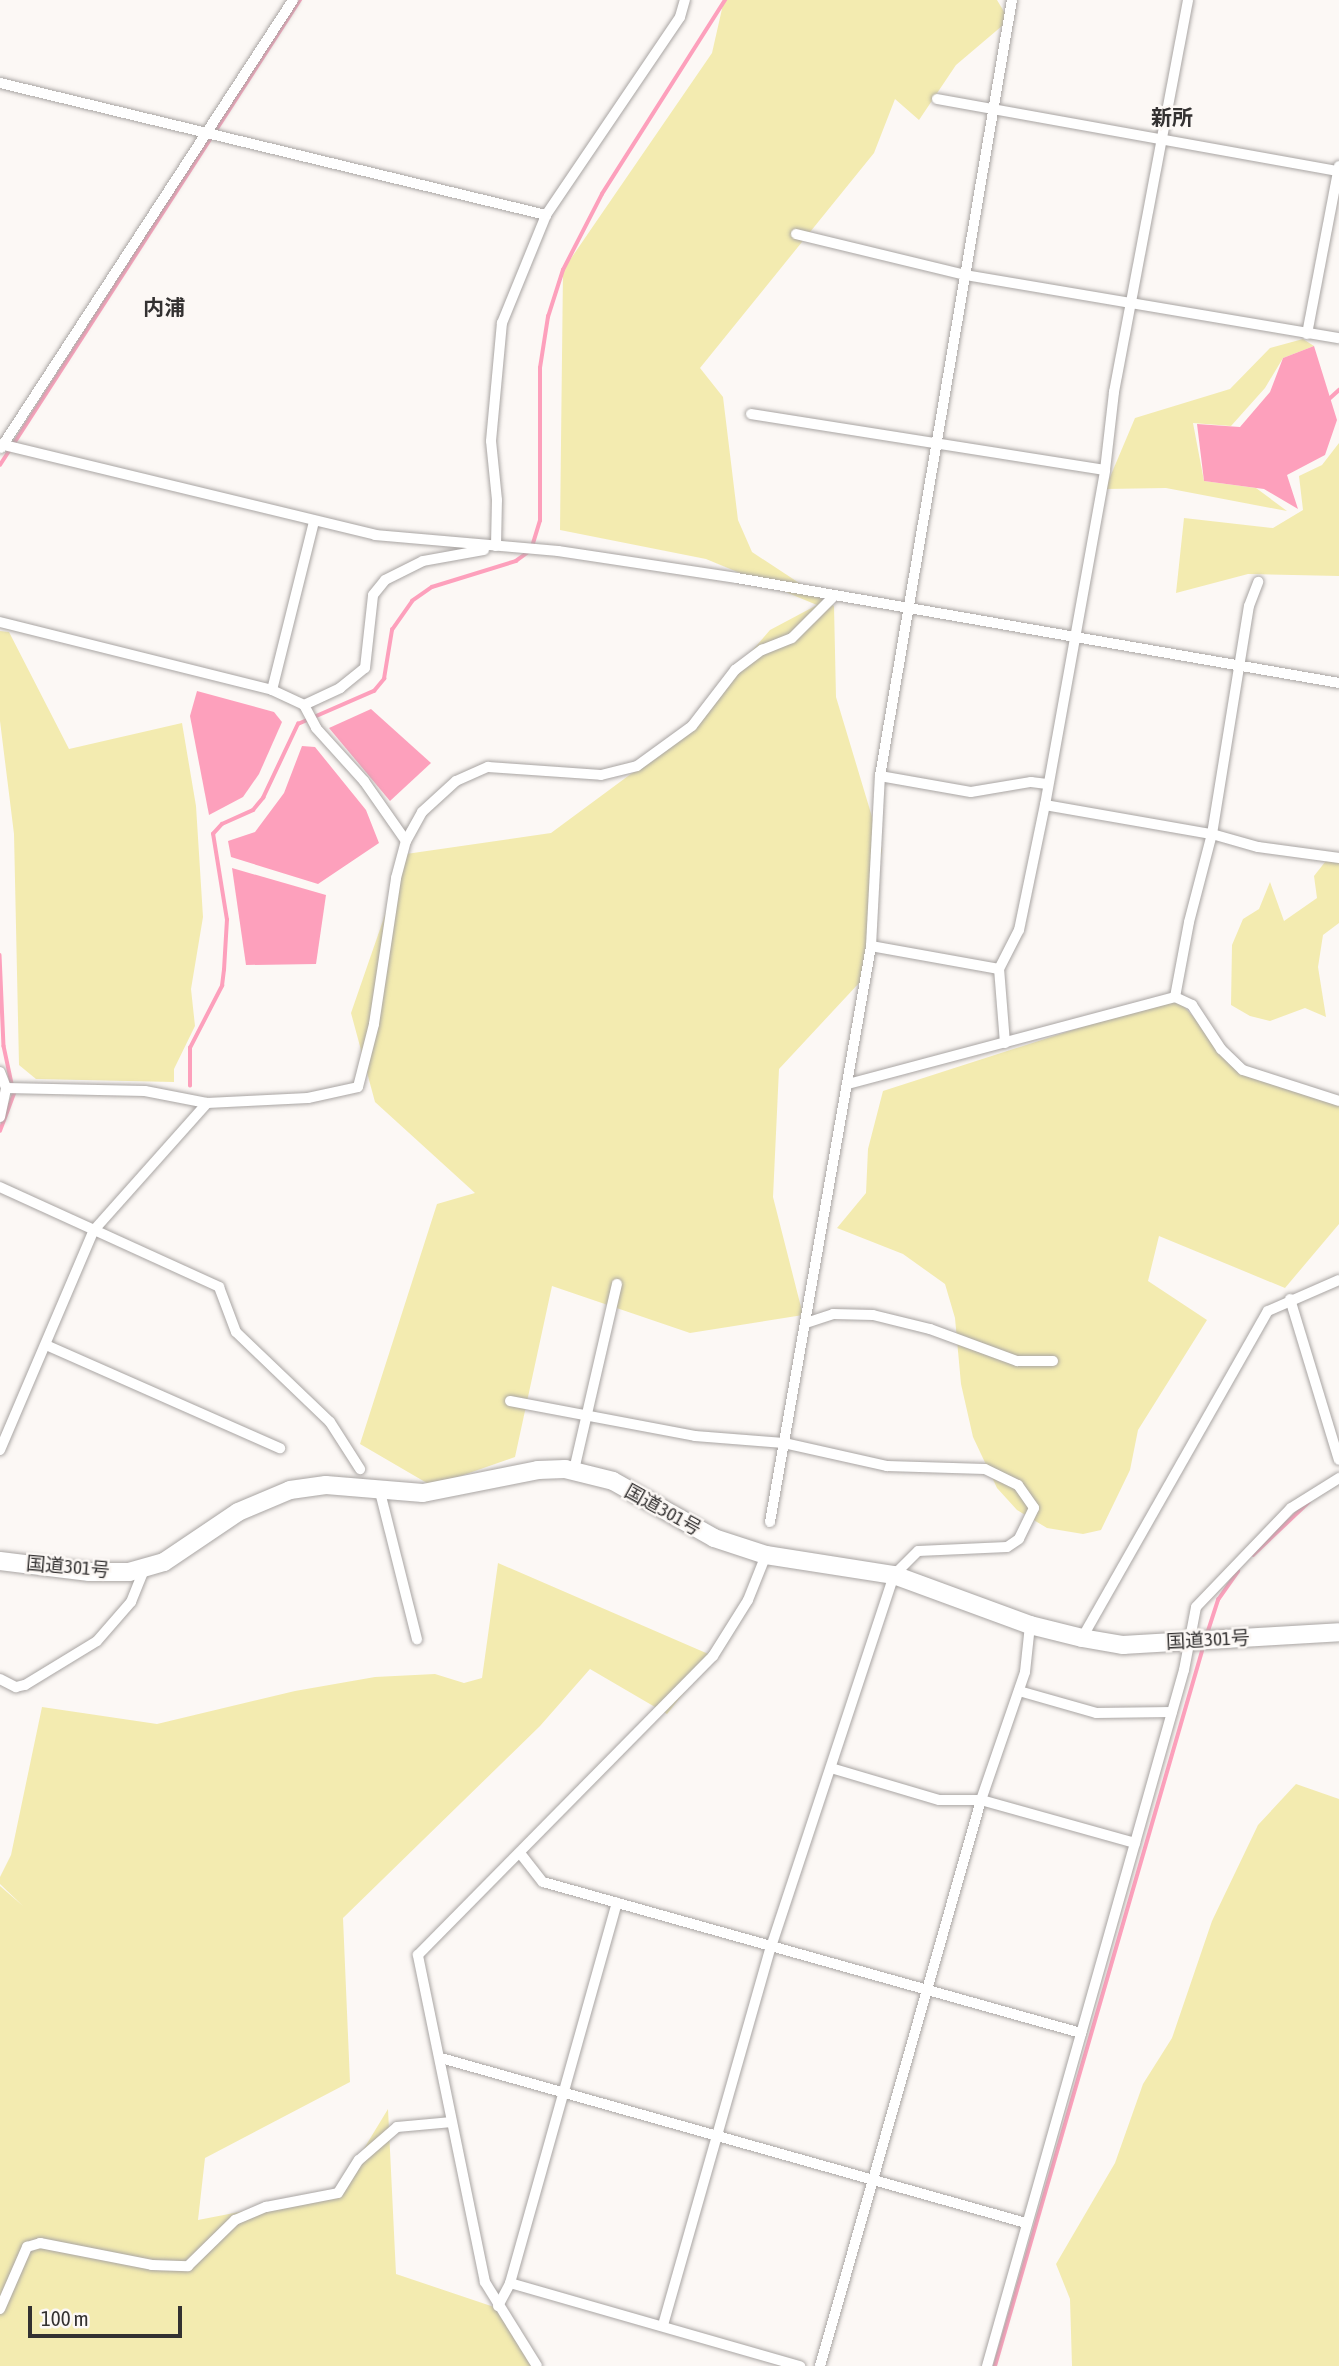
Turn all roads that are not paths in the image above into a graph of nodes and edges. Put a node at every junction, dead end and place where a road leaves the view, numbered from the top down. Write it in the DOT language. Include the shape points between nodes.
graph roads {
  1 [pos="293,0"];
  2 [pos="685,0"];
  3 [pos="1013,0"];
  4 [pos="1188,0"];
  5 [pos="0,83"];
  6 [pos="937,99"];
  7 [pos="995,108"];
  8 [pos="207,132"];
  9 [pos="1164,139"];
  10 [pos="1339,169"];
  11 [pos="546,215"];
  12 [pos="796,234"];
  13 [pos="965,275"];
  14 [pos="1133,301"];
  15 [pos="1307,334"];
  16 [pos="1339,338"];
  17 [pos="751,414"];
  18 [pos="936,443"];
  19 [pos="1,446"];
  20 [pos="1105,470"];
  21 [pos="314,522"];
  22 [pos="496,546"];
  23 [pos="1258,582"];
  24 [pos="833,597"];
  25 [pos="908,609"];
  26 [pos="0,622"];
  27 [pos="1074,638"];
  28 [pos="1238,666"];
  29 [pos="1339,682"];
  30 [pos="272,690"];
  31 [pos="304,705"];
  32 [pos="880,776"];
  33 [pos="1046,785"];
  34 [pos="1045,805"];
  35 [pos="1212,834"];
  36 [pos="406,841"];
  37 [pos="1339,858"];
  38 [pos="871,946"];
  39 [pos="999,969"];
  40 [pos="1175,997"];
  41 [pos="1004,1044"];
  42 [pos="0,1072"];
  43 [pos="848,1084"];
  44 [pos="6,1088"];
  45 [pos="1339,1101"];
  46 [pos="207,1103"];
  47 [pos="0,1117"];
  48 [pos="0,1187"];
  49 [pos="94,1230"];
  50 [pos="1339,1280"];
  51 [pos="617,1284"];
  52 [pos="1290,1299"];
  53 [pos="806,1322"];
  54 [pos="46,1345"];
  55 [pos="1053,1361"];
  56 [pos="510,1401"];
  57 [pos="584,1416"];
  58 [pos="784,1443"];
  59 [pos="280,1448"];
  60 [pos="0,1450"];
  61 [pos="1339,1460"];
  62 [pos="360,1469"];
  63 [pos="574,1470"];
  64 [pos="1339,1478"];
  65 [pos="380,1492"];
  66 [pos="770,1522"];
  67 [pos="766,1555"];
  68 [pos="0,1561"];
  69 [pos="145,1568"];
  70 [pos="894,1575"];
  71 [pos="1030,1625"];
  72 [pos="1339,1632"];
  73 [pos="1082,1638"];
  74 [pos="417,1639"];
  75 [pos="1186,1642"];
  76 [pos="0,1679"];
  77 [pos="1019,1691"];
  78 [pos="1172,1712"];
  79 [pos="831,1768"];
  80 [pos="981,1800"];
  81 [pos="1135,1843"];
  82 [pos="520,1853"];
  83 [pos="617,1903"];
  84 [pos="771,1946"];
  85 [pos="928,1991"];
  86 [pos="1081,2033"];
  87 [pos="441,2058"];
  88 [pos="562,2093"];
  89 [pos="452,2122"];
  90 [pos="717,2137"];
  91 [pos="873,2181"];
  92 [pos="1026,2223"];
  93 [pos="510,2283"];
  94 [pos="498,2306"];
  95 [pos="0,2309"];
  96 [pos="663,2326"];
  97 [pos="537,2366"];
  98 [pos="800,2366"];
  99 [pos="820,2366"];
  100 [pos="987,2366"];
  1 -- 8 [label="street"];
  2 -- 11 [label="street" via="680,17"];
  3 -- 7 [label="street"];
  4 -- 9 [label="street"];
  5 -- 8 [label="street"];
  6 -- 7 [label="street"];
  7 -- 9 [label="street"];
  7 -- 13 [label="street"];
  8 -- 11 [label="street"];
  8 -- 19 [label="street"];
  9 -- 10 [label="street"];
  9 -- 14 [label="street"];
  10 -- 15 [label="street"];
  11 -- 22 [label="street" via="502,323 496,358 491,441"];
  12 -- 13 [label="street"];
  13 -- 14 [label="street"];
  13 -- 18 [label="street"];
  14 -- 15 [label="street"];
  14 -- 20 [label="street"];
  15 -- 16 [label="street"];
  17 -- 18 [label="street"];
  18 -- 20 [label="street"];
  18 -- 25 [label="street"];
  19 -- 21 [label="street"];
  20 -- 27 [label="street"];
  21 -- 22 [label="street" via="432,543"];
  21 -- 30 [label="street"];
  22 -- 24 [label="street" via="737,578"];
  22 -- 31 [label="street" via="424,561 385,580 373,595 365,668 340,688"];
  23 -- 28 [label="street"];
  24 -- 25 [label="street"];
  24 -- 36 [label="street" via="792,638 762,650 736,670 692,726 654,757 611,775 504,767 473,770 422,812"];
  25 -- 27 [label="street"];
  25 -- 32 [label="street"];
  26 -- 30 [label="street"];
  27 -- 28 [label="street"];
  27 -- 33 [label="street"];
  28 -- 29 [label="street"];
  28 -- 35 [label="street"];
  30 -- 31 [label="street"];
  31 -- 36 [label="street" via="316,728 364,781"];
  32 -- 33 [label="street" via="971,792 1031,782"];
  32 -- 38 [label="street"];
  33 -- 34 [label="street"];
  34 -- 35 [label="street"];
  34 -- 39 [label="street" via="1019,930"];
  35 -- 37 [label="street" via="1258,847"];
  35 -- 40 [label="street"];
  36 -- 46 [label="street" via="382,949 378,1000 361,1084 342,1094"];
  38 -- 39 [label="street"];
  38 -- 43 [label="street"];
  39 -- 41 [label="street"];
  40 -- 41 [label="street"];
  40 -- 45 [label="street" via="1192,1005 1221,1049 1243,1070"];
  41 -- 43 [label="street"];
  42 -- 44 [label="street"];
  43 -- 53 [label="street"];
  44 -- 46 [label="street" via="145,1091"];
  44 -- 47 [label="street"];
  46 -- 49 [label="street"];
  48 -- 49 [label="street"];
  49 -- 54 [label="street"];
  49 -- 62 [label="street" via="219,1287 236,1332 330,1422"];
  50 -- 52 [label="street"];
  51 -- 57 [label="street"];
  52 -- 61 [label="street"];
  52 -- 73 [label="street" via="1268,1311 1257,1327"];
  53 -- 55 [label="street" via="833,1314 873,1315 930,1329 1017,1361"];
  53 -- 58 [label="street"];
  54 -- 59 [label="street"];
  54 -- 60 [label="street"];
  56 -- 57 [label="street"];
  57 -- 58 [label="street" via="695,1436"];
  57 -- 63 [label="street"];
  58 -- 66 [label="street"];
  58 -- 70 [label="street" via="887,1466 985,1468 1007,1477 1031,1497 1032,1520 1007,1547 918,1551"];
  63 -- 65 [label="highway, 国道301号" via="538,1469 423,1493"];
  63 -- 67 [label="highway, 国道301号" via="613,1481 689,1527"];
  64 -- 75 [label="street" via="1291,1508 1229,1568 1196,1607"];
  65 -- 69 [label="highway, 国道301号" via="326,1485 273,1496 238,1512 186,1550"];
  65 -- 74 [label="street"];
  67 -- 70 [label="highway, 国道301号"];
  67 -- 82 [label="street" via="736,1623 713,1656"];
  68 -- 69 [label="highway, 国道301号" via="89,1572"];
  69 -- 76 [label="street" via="141,1586 97,1641 25,1685 16,1687"];
  70 -- 71 [label="highway, 国道301号"];
  70 -- 79 [label="street"];
  71 -- 73 [label="highway, 国道301号"];
  71 -- 77 [label="street"];
  72 -- 75 [label="highway, 国道301号"];
  73 -- 75 [label="highway, 国道301号" via="1123,1645"];
  75 -- 78 [label="street"];
  77 -- 78 [label="street" via="1096,1713"];
  77 -- 80 [label="street"];
  78 -- 81 [label="street"];
  79 -- 80 [label="street" via="939,1800"];
  79 -- 84 [label="street"];
  80 -- 81 [label="street"];
  80 -- 85 [label="street"];
  81 -- 86 [label="street"];
  82 -- 83 [label="street" via="543,1881"];
  82 -- 87 [label="street" via="418,1955"];
  83 -- 84 [label="street"];
  83 -- 88 [label="street"];
  84 -- 85 [label="street"];
  84 -- 90 [label="street"];
  85 -- 86 [label="street"];
  85 -- 91 [label="street"];
  86 -- 92 [label="street"];
  87 -- 88 [label="street"];
  87 -- 89 [label="street"];
  88 -- 90 [label="street"];
  88 -- 93 [label="street"];
  89 -- 94 [label="street" via="475,2243 485,2282"];
  89 -- 95 [label="street" via="397,2127 359,2160 338,2193 266,2207 235,2220 188,2266 152,2265 40,2243 27,2247"];
  90 -- 91 [label="street"];
  90 -- 96 [label="street"];
  91 -- 92 [label="street"];
  91 -- 99 [label="street"];
  92 -- 100 [label="street"];
  93 -- 94 [label="street"];
  93 -- 96 [label="street"];
  94 -- 97 [label="street"];
  96 -- 98 [label="street"];
}
